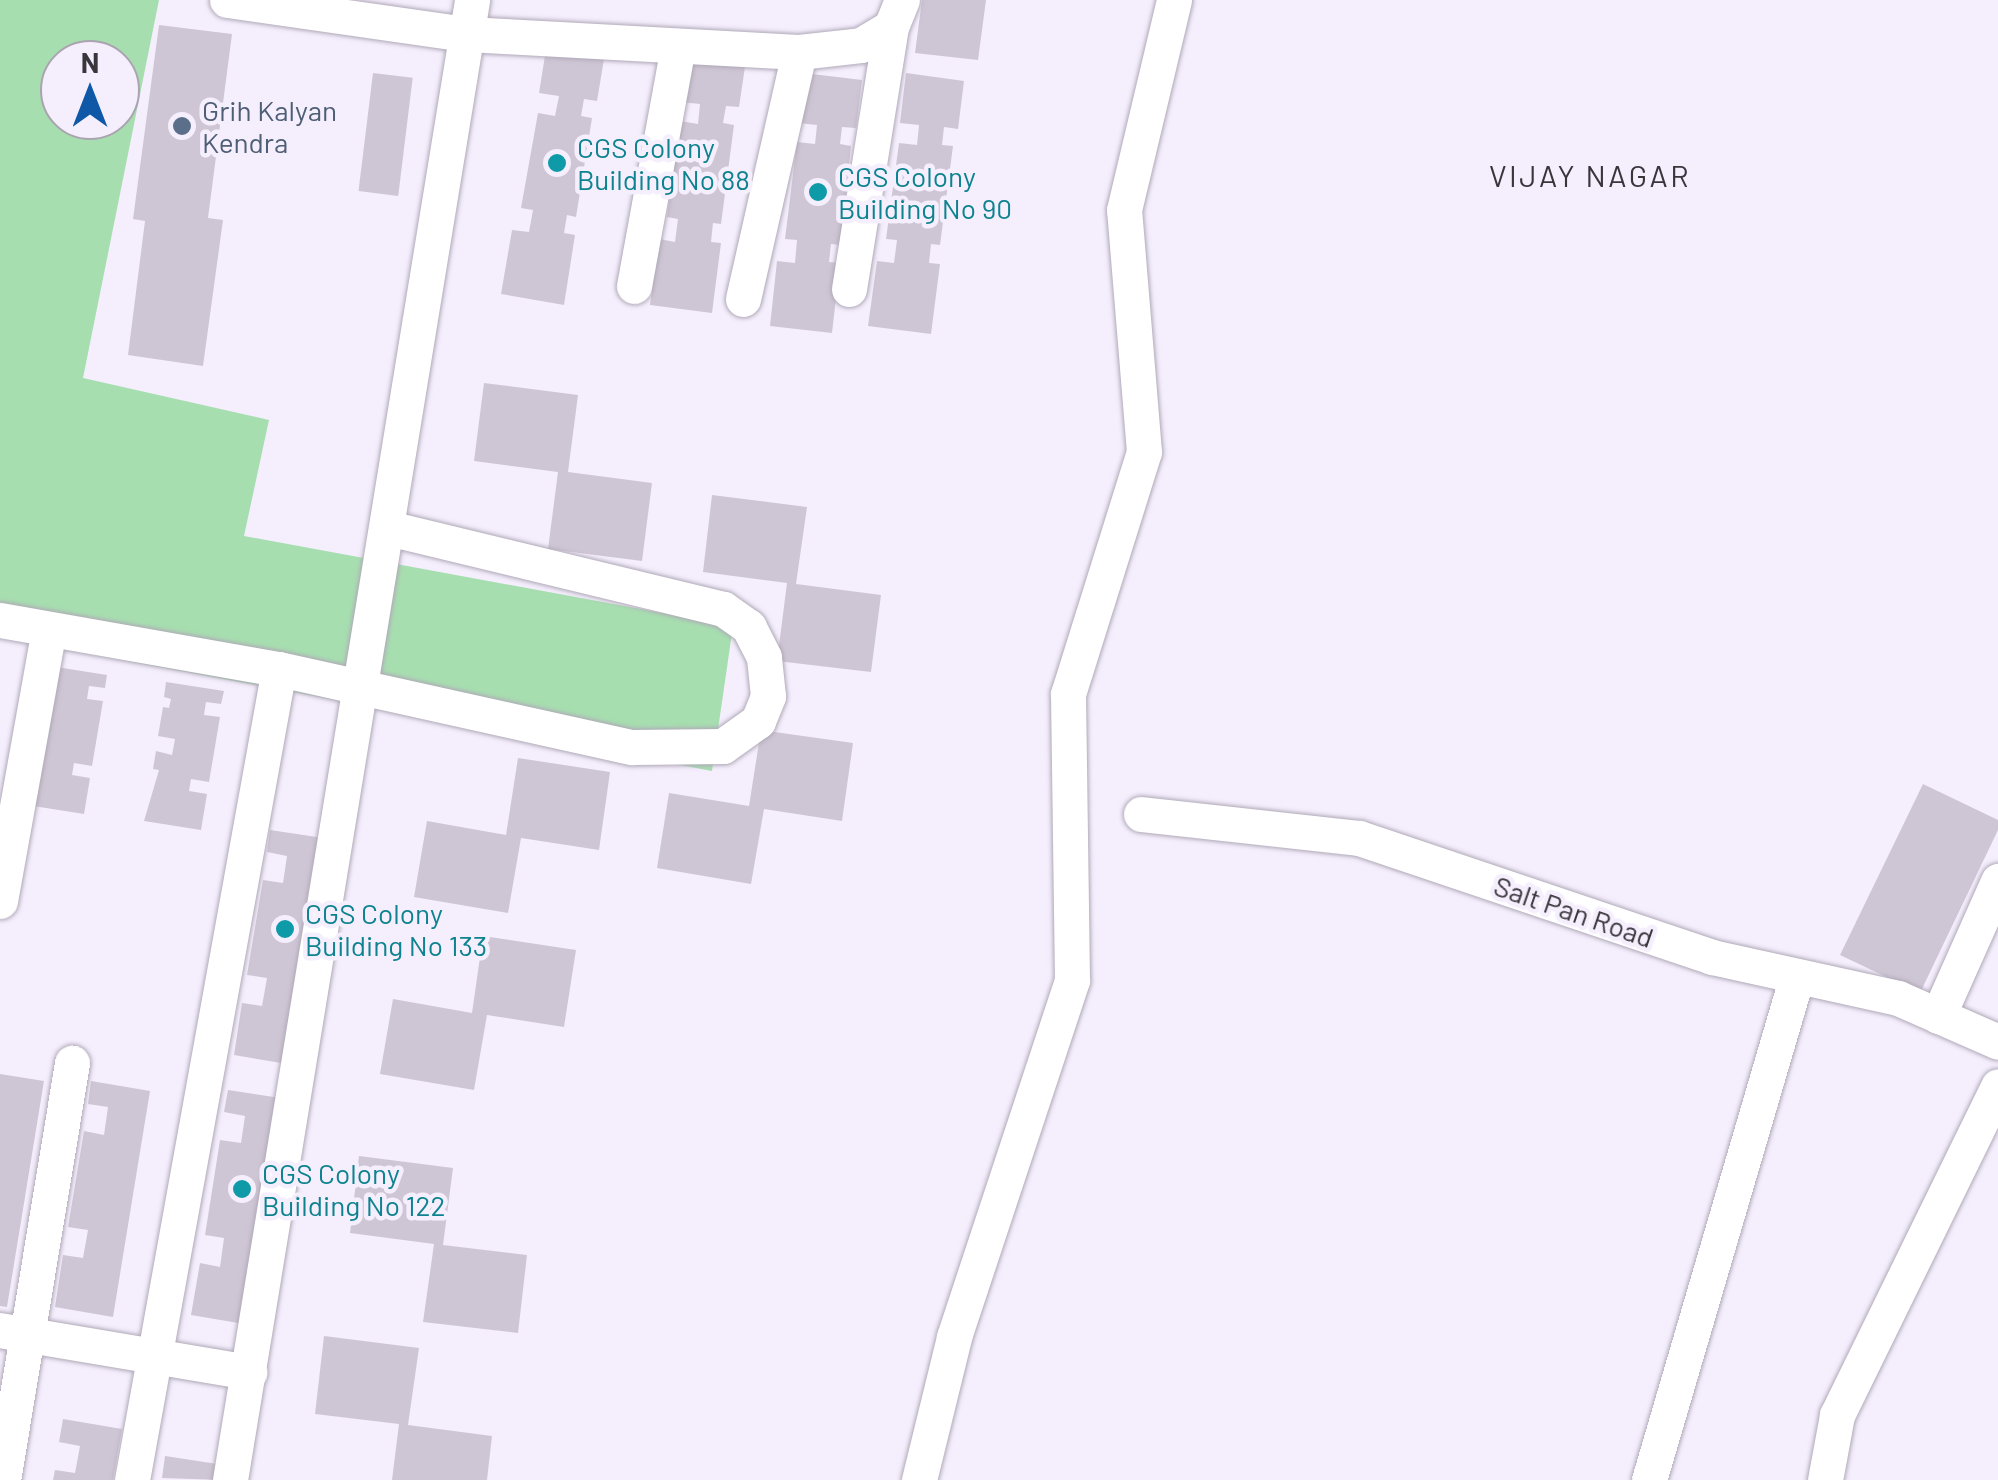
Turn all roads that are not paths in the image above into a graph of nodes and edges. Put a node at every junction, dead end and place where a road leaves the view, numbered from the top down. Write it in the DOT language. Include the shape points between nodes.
graph roads {
  1 [pos="227,0"];
  2 [pos="1174,0"];
  3 [pos="897,13"];
  4 [pos="470,17"];
  5 [pos="678,46"];
  6 [pos="799,52"];
  7 [pos="634,286"];
  8 [pos="849,289"];
  9 [pos="743,299"];
  10 [pos="387,528"];
  11 [pos="0,620"];
  12 [pos="49,629"];
  13 [pos="280,670"];
  14 [pos="362,687"];
  15 [pos="1141,814"];
  16 [pos="1998,881"];
  17 [pos="0,901"];
  18 [pos="1798,976"];
  19 [pos="1938,1016"];
  20 [pos="1998,1042"];
  21 [pos="72,1063"];
  22 [pos="1998,1086"];
  23 [pos="14,1333"];
  24 [pos="150,1358"];
  25 [pos="249,1372"];
  26 [pos="3,1480"];
  27 [pos="132,1480"];
  28 [pos="230,1480"];
  29 [pos="919,1480"];
  30 [pos="1648,1480"];
  31 [pos="1825,1480"];
  1 -- 4 [label="street"];
  2 -- 29 [label="street" via="1124,210 1144,452 1068,694 1072,980 954,1338"];
  3 -- 6 [label="street" via="861,44"];
  3 -- 8 [label="street"];
  4 -- 5 [label="street"];
  4 -- 10 [label="street"];
  5 -- 6 [label="street"];
  5 -- 7 [label="street"];
  6 -- 9 [label="street"];
  10 -- 14 [label="street"];
  10 -- 14 [label="street" via="722,609 748,627 764,657 768,696 758,721 722,746 632,747"];
  11 -- 12 [label="street"];
  12 -- 13 [label="street"];
  12 -- 17 [label="street"];
  13 -- 14 [label="street"];
  13 -- 24 [label="street"];
  14 -- 25 [label="street"];
  15 -- 18 [label="street, Salt Pan Road" via="1359,838 1712,957"];
  16 -- 19 [label="street"];
  18 -- 19 [label="street, Salt Pan Road" via="1898,998"];
  18 -- 30 [label="street"];
  19 -- 20 [label="street, Salt Pan Road"];
  21 -- 23 [label="street"];
  22 -- 31 [label="street" via="1858,1367 1837,1415"];
  23 -- 24 [label="street"];
  23 -- 26 [label="street"];
  24 -- 25 [label="street"];
  24 -- 27 [label="street"];
  25 -- 28 [label="street"];
}
